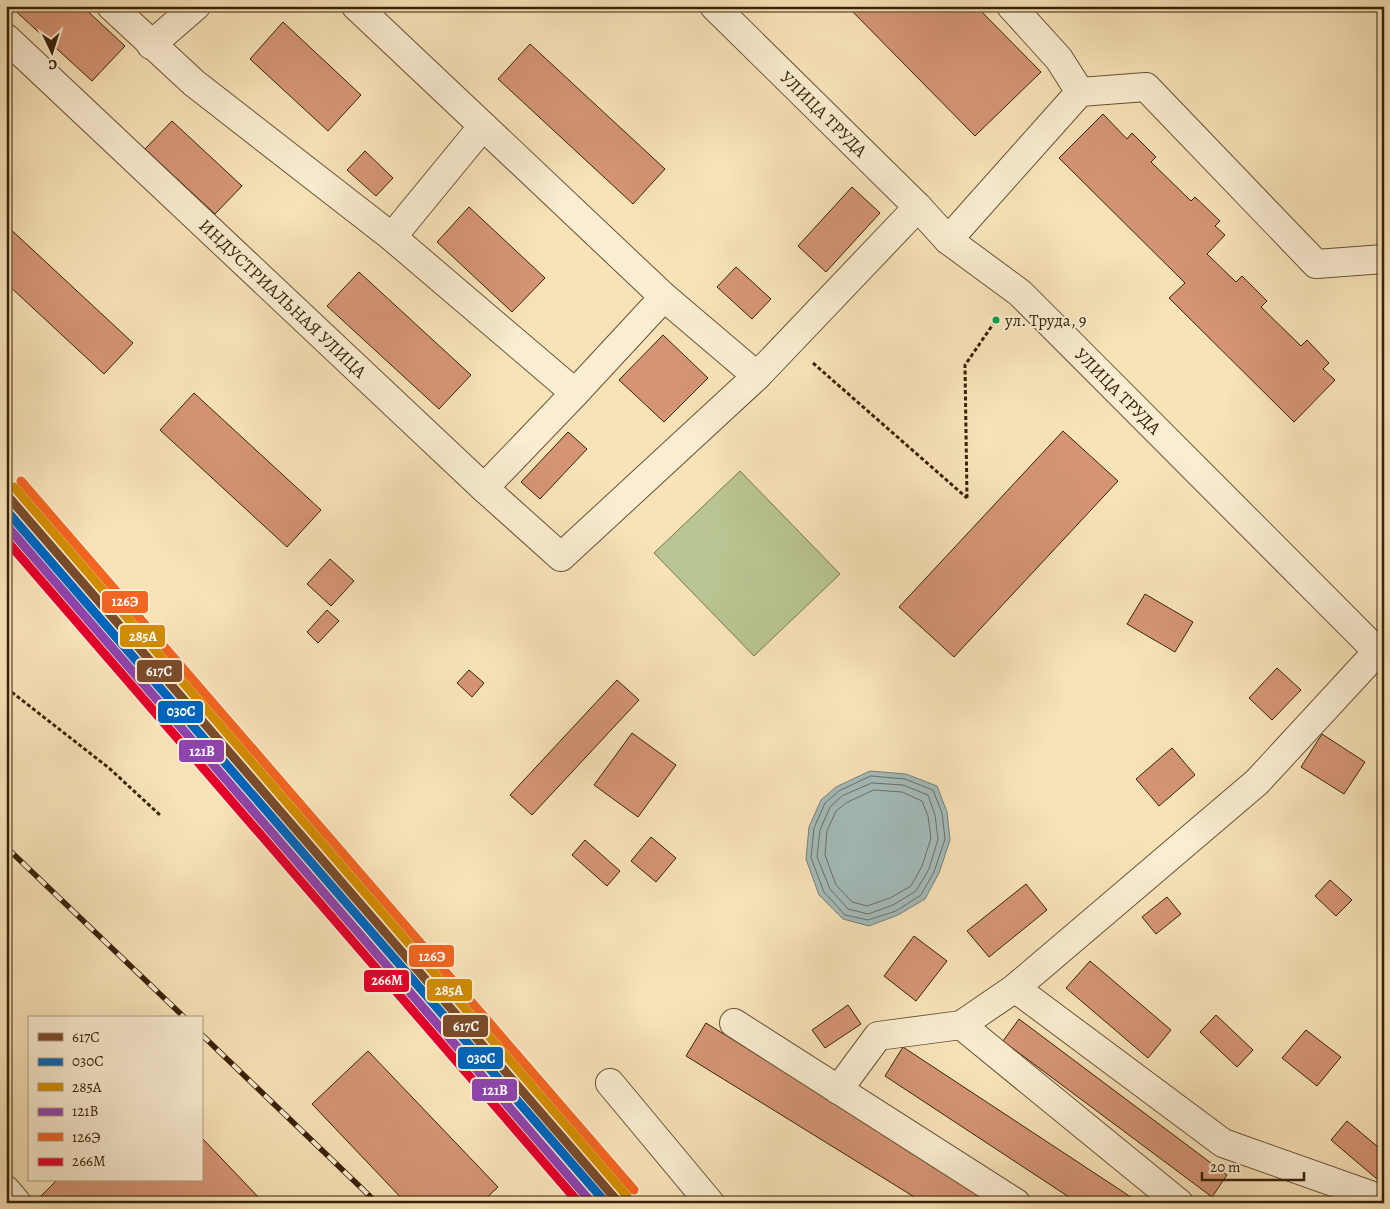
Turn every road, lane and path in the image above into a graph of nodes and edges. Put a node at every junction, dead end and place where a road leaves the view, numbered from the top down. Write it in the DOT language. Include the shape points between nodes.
graph roads {
  1 [pos="111,6"];
  2 [pos="196,6"];
  3 [pos="356,6"];
  4 [pos="714,6"];
  5 [pos="1011,6"];
  6 [pos="6,38"];
  7 [pos="151,45"];
  8 [pos="1080,92"];
  9 [pos="484,126"];
  10 [pos="918,207"];
  11 [pos="392,237"];
  12 [pos="948,240"];
  13 [pos="1384,259"];
  14 [pos="664,297"];
  15 [pos="996,320"];
  16 [pos="789,342"];
  17 [pos="757,376"];
  18 [pos="576,393"];
  19 [pos="484,488"];
  20 [pos="1380,655"];
  21 [pos="6,690"];
  22 [pos="161,816"];
  23 [pos="1015,988"];
  24 [pos="734,1024"];
  25 [pos="961,1025"];
  26 [pos="610,1083"];
  27 [pos="838,1090"];
  28 [pos="6,1190"];
  29 [pos="1384,1200"];
  30 [pos="17,1203"];
  31 [pos="710,1203"];
  32 [pos="1016,1203"];
  33 [pos="1179,1203"];
  1 -- 7 [label="street"];
  2 -- 7 [label="street"];
  3 -- 9 [label="street"];
  4 -- 10 [label="street, УЛИЦА ТРУДА"];
  5 -- 8 [label="street" via="1059,59"];
  6 -- 19 [label="street, ИНДУСТРИАЛЬНАЯ УЛИЦА"];
  7 -- 11 [label="street" via="194,83"];
  8 -- 12 [label="street"];
  8 -- 13 [label="street" via="1146,87 1316,264"];
  9 -- 11 [label="street"];
  9 -- 14 [label="street"];
  10 -- 12 [label="street, УЛИЦА ТРУДА"];
  10 -- 16 [label="street"];
  11 -- 18 [label="street"];
  12 -- 20 [label="street, УЛИЦА ТРУДА" via="1020,293"];
  14 -- 17 [label="street"];
  14 -- 18 [label="street"];
  15 -- 16 [label="path" via="965,365 967,498"];
  16 -- 17 [label="street"];
  17 -- 19 [label="street, ИНДУСТРИАЛЬНАЯ УЛИЦА" via="561,557"];
  18 -- 19 [label="street"];
  20 -- 23 [label="street" via="1257,782"];
  21 -- 22 [label="path" via="109,768"];
  23 -- 25 [label="street"];
  23 -- 29 [label="street" via="1223,1143"];
  24 -- 27 [label="street"];
  25 -- 27 [label="street" via="878,1036"];
  25 -- 33 [label="street"];
  26 -- 31 [label="street"];
  27 -- 32 [label="street"];
  28 -- 30 [label="street"];
}
